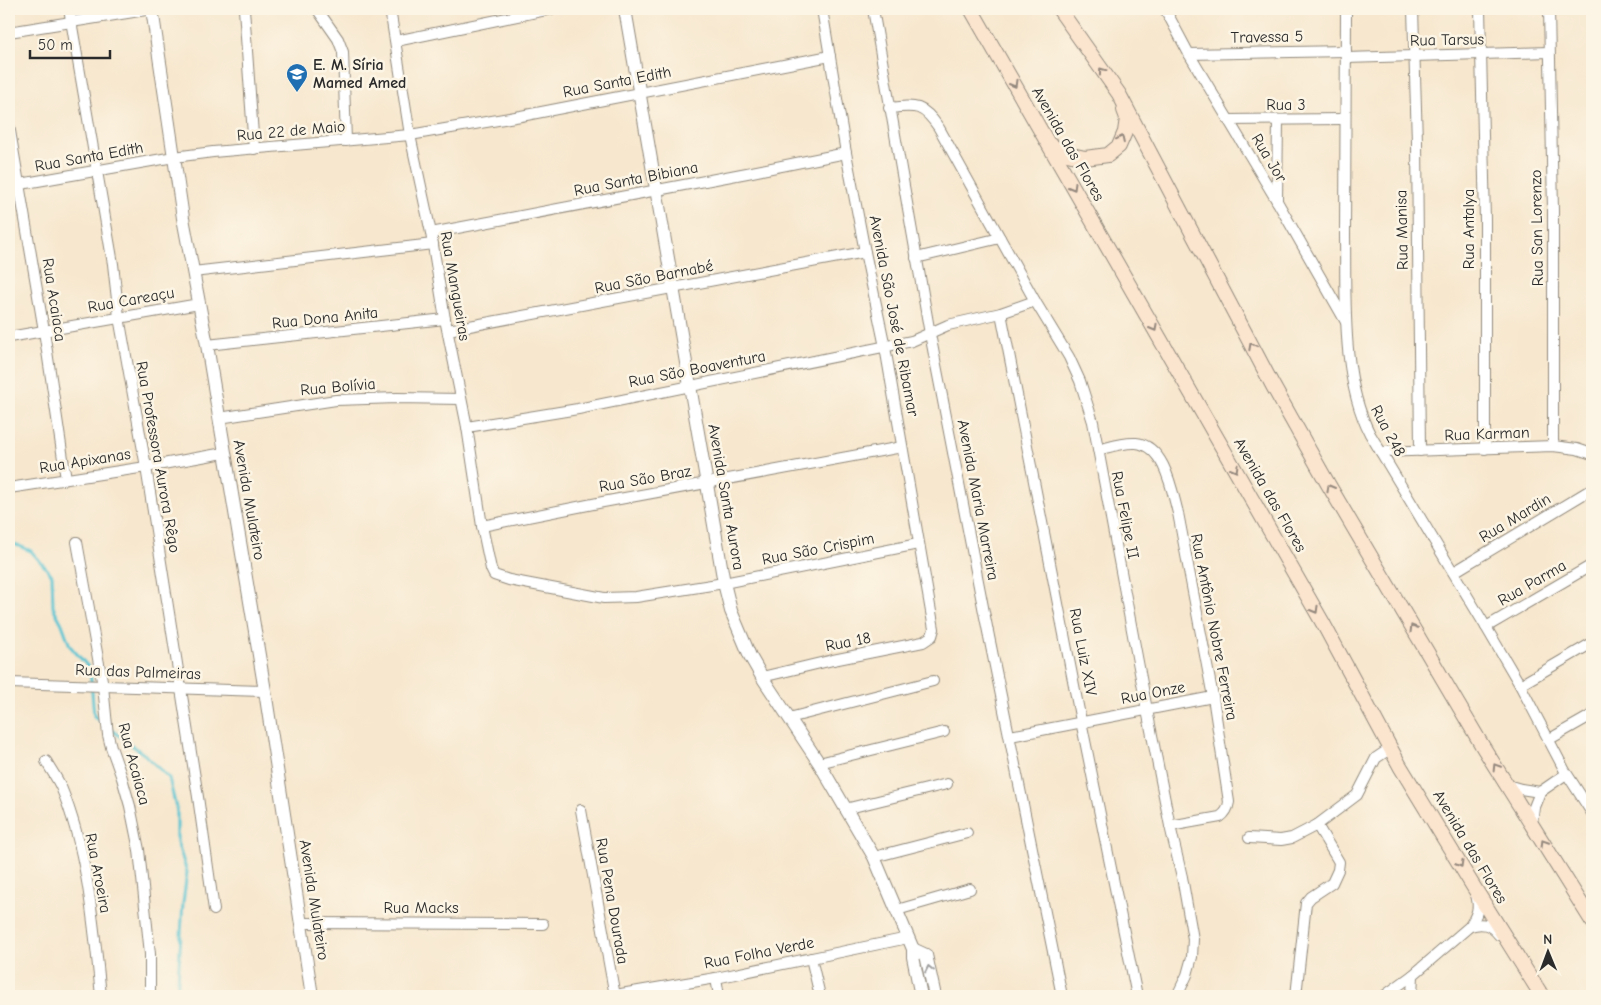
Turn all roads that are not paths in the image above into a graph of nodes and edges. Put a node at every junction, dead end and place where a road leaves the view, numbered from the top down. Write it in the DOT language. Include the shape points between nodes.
graph roads {
  1 [pos="69,9"];
  2 [pos="152,9"];
  3 [pos="244,9"];
  4 [pos="316,9"];
  5 [pos="390,9"];
  6 [pos="551,9"];
  7 [pos="625,9"];
  8 [pos="822,9"];
  9 [pos="873,9"];
  10 [pos="971,9"];
  11 [pos="1059,9"];
  12 [pos="1165,9"];
  13 [pos="1346,9"];
  14 [pos="1413,9"];
  15 [pos="1480,9"];
  16 [pos="1549,9"];
  17 [pos="71,22"];
  18 [pos="9,32"];
  19 [pos="396,41"];
  20 [pos="1549,52"];
  21 [pos="1189,54"];
  22 [pos="1346,54"];
  23 [pos="1480,54"];
  24 [pos="1414,55"];
  25 [pos="830,56"];
  26 [pos="640,92"];
  27 [pos="1119,94"];
  28 [pos="889,108"];
  29 [pos="1228,120"];
  30 [pos="1278,120"];
  31 [pos="1344,120"];
  32 [pos="9,125"];
  33 [pos="410,135"];
  34 [pos="346,141"];
  35 [pos="1049,145"];
  36 [pos="254,149"];
  37 [pos="846,153"];
  38 [pos="174,157"];
  39 [pos="97,170"];
  40 [pos="14,185"];
  41 [pos="657,191"];
  42 [pos="1277,201"];
  43 [pos="432,238"];
  44 [pos="1000,238"];
  45 [pos="865,252"];
  46 [pos="916,258"];
  47 [pos="193,272"];
  48 [pos="673,288"];
  49 [pos="1035,301"];
  50 [pos="199,304"];
  51 [pos="1001,313"];
  52 [pos="119,317"];
  53 [pos="446,319"];
  54 [pos="1346,323"];
  55 [pos="44,330"];
  56 [pos="448,330"];
  57 [pos="930,334"];
  58 [pos="9,337"];
  59 [pos="207,345"];
  60 [pos="885,347"];
  61 [pos="691,385"];
  62 [pos="461,399"];
  63 [pos="219,418"];
  64 [pos="467,427"];
  65 [pos="1553,446"];
  66 [pos="902,447"];
  67 [pos="1486,449"];
  68 [pos="1098,450"];
  69 [pos="1420,451"];
  70 [pos="1381,452"];
  71 [pos="224,453"];
  72 [pos="1592,454"];
  73 [pos="146,467"];
  74 [pos="66,479"];
  75 [pos="708,483"];
  76 [pos="9,488"];
  77 [pos="1592,488"];
  78 [pos="482,526"];
  79 [pos="77,542"];
  80 [pos="918,544"];
  81 [pos="1592,565"];
  82 [pos="491,569"];
  83 [pos="1454,572"];
  84 [pos="724,583"];
  85 [pos="1486,627"];
  86 [pos="934,629"];
  87 [pos="1592,643"];
  88 [pos="762,677"];
  89 [pos="933,681"];
  90 [pos="9,682"];
  91 [pos="1520,685"];
  92 [pos="103,686"];
  93 [pos="181,688"];
  94 [pos="265,691"];
  95 [pos="1213,697"];
  96 [pos="1147,710"];
  97 [pos="1592,715"];
  98 [pos="789,718"];
  99 [pos="1081,721"];
  100 [pos="944,732"];
  101 [pos="1010,736"];
  102 [pos="1548,740"];
  103 [pos="1391,748"];
  104 [pos="46,761"];
  105 [pos="819,763"];
  106 [pos="1566,774"];
  107 [pos="947,784"];
  108 [pos="1507,785"];
  109 [pos="1540,792"];
  110 [pos="1589,799"];
  111 [pos="581,810"];
  112 [pos="845,810"];
  113 [pos="1592,813"];
  114 [pos="1532,823"];
  115 [pos="1317,825"];
  116 [pos="1170,826"];
  117 [pos="967,833"];
  118 [pos="1249,838"];
  119 [pos="874,857"];
  120 [pos="1473,886"];
  121 [pos="970,889"];
  122 [pos="214,910"];
  123 [pos="897,910"];
  124 [pos="1592,921"];
  125 [pos="300,923"];
  126 [pos="543,924"];
  127 [pos="1470,926"];
  128 [pos="911,944"];
  129 [pos="1512,949"];
  130 [pos="811,958"];
  131 [pos="1413,975"];
  132 [pos="716,978"];
  133 [pos="101,996"];
  134 [pos="150,996"];
  135 [pos="312,996"];
  136 [pos="615,996"];
  137 [pos="719,996"];
  138 [pos="820,996"];
  139 [pos="921,996"];
  140 [pos="935,996"];
  141 [pos="1062,996"];
  142 [pos="1138,996"];
  143 [pos="1177,996"];
  144 [pos="1296,996"];
  145 [pos="1384,996"];
  146 [pos="1412,996"];
  147 [pos="1542,996"];
  1 -- 17 [label="street, Rua Professora Aurora Rêgo"];
  2 -- 17 [label="street"];
  2 -- 38 [label="street, Avenida Mulateiro"];
  3 -- 36 [label="street"];
  4 -- 34 [label="street" via="338,39 343,52"];
  5 -- 19 [label="street, Rua Mangueiras"];
  6 -- 19 [label="street"];
  7 -- 26 [label="street, Avenida Santa Aurora"];
  8 -- 25 [label="street, Avenida São José de Ribamar"];
  9 -- 28 [label="street, Avenida Maria Marreira"];
  10 -- 35 [label="main road, Avenida das Flores, one-way"];
  27 -- 11 [label="main road, one-way"];
  12 -- 21 [label="street, Rua Jor"];
  13 -- 22 [label="street, Rua 248"];
  14 -- 24 [label="street, Rua Manisa"];
  15 -- 23 [label="street, Rua Antalya"];
  16 -- 20 [label="street, Rua San Lorenzo"];
  17 -- 18 [label="street"];
  17 -- 39 [label="street, Rua Professora Aurora Rêgo"];
  19 -- 33 [label="street, Rua Mangueiras"];
  20 -- 23 [label="street, Rua Tarsus"];
  20 -- 65 [label="street, Rua San Lorenzo"];
  21 -- 22 [label="street, Travessa 5"];
  21 -- 29 [label="street, Rua Jor"];
  22 -- 24 [label="street, Rua Tarsus"];
  22 -- 31 [label="street, Rua 248"];
  23 -- 24 [label="street, Rua Tarsus"];
  23 -- 67 [label="street, Rua Antalya"];
  24 -- 69 [label="street, Rua Manisa"];
  25 -- 26 [label="street, Rua Santa Edith"];
  25 -- 37 [label="street, Avenida São José de Ribamar"];
  26 -- 33 [label="street, Rua Santa Edith"];
  26 -- 41 [label="street, Avenida Santa Aurora"];
  35 -- 27 [label="main road, one-way" via="1085,158 1108,155 1118,146 1125,132 1127,118"];
  108 -- 27 [label="main road, one-way" via="1328,484"];
  28 -- 44 [label="street, Rua Felipe II" via="916,106 932,117"];
  28 -- 46 [label="street, Avenida Maria Marreira"];
  29 -- 30 [label="street, Rua 3"];
  29 -- 42 [label="street, Rua Jor"];
  30 -- 31 [label="street, Rua 3"];
  30 -- 42 [label="street"];
  31 -- 54 [label="street, Rua 248"];
  32 -- 40 [label="street, Rua Acaiaca"];
  33 -- 34 [label="street, Rua 22 de Maio"];
  33 -- 43 [label="street, Rua Mangueiras"];
  34 -- 36 [label="street, Rua 22 de Maio"];
  35 -- 103 [label="main road, Avenida das Flores, one-way"];
  36 -- 38 [label="street, Rua 22 de Maio"];
  37 -- 41 [label="street, Rua Santa Bibiana"];
  37 -- 45 [label="street, Avenida São José de Ribamar"];
  38 -- 39 [label="street, Rua Santa Edith"];
  38 -- 47 [label="street, Avenida Mulateiro"];
  39 -- 40 [label="street, Rua Santa Edith"];
  39 -- 52 [label="street, Rua Professora Aurora Rêgo"];
  40 -- 55 [label="street, Rua Acaiaca"];
  41 -- 43 [label="street, Rua Santa Bibiana"];
  41 -- 48 [label="street, Avenida Santa Aurora"];
  42 -- 54 [label="street, Rua Jor"];
  43 -- 47 [label="street, Rua Santa Bibiana"];
  43 -- 53 [label="street, Rua Mangueiras"];
  44 -- 46 [label="street"];
  44 -- 49 [label="street, Rua Felipe II"];
  45 -- 48 [label="street, Rua São Barnabé"];
  45 -- 60 [label="street, Avenida São José de Ribamar"];
  46 -- 57 [label="street, Avenida Maria Marreira"];
  47 -- 50 [label="street, Avenida Mulateiro"];
  48 -- 56 [label="street, Rua São Barnabé"];
  48 -- 61 [label="street, Avenida Santa Aurora"];
  49 -- 51 [label="street, Rua São Boaventura"];
  49 -- 68 [label="street, Rua Felipe II" via="1080,381"];
  50 -- 52 [label="street, Rua Careaçu"];
  50 -- 59 [label="street, Avenida Mulateiro"];
  51 -- 57 [label="street, Rua São Boaventura" via="948,325"];
  51 -- 99 [label="street, Rua Luiz XIV"];
  52 -- 55 [label="street, Rua Careaçu"];
  52 -- 73 [label="street, Rua Professora Aurora Rêgo"];
  53 -- 56 [label="street, Rua Mangueiras"];
  53 -- 59 [label="street, Rua Dona Anita"];
  54 -- 70 [label="street, Rua 248" via="1357,404"];
  55 -- 58 [label="street, Rua Careaçu"];
  55 -- 74 [label="street, Rua Acaiaca"];
  56 -- 62 [label="street, Rua Mangueiras"];
  57 -- 60 [label="street, Rua São Boaventura"];
  57 -- 101 [label="street, Avenida Maria Marreira"];
  59 -- 63 [label="street, Avenida Mulateiro"];
  60 -- 61 [label="street, Rua São Boaventura"];
  60 -- 66 [label="street, Avenida São José de Ribamar"];
  61 -- 64 [label="street, Rua São Boaventura" via="578,409"];
  61 -- 75 [label="street, Avenida Santa Aurora"];
  62 -- 63 [label="street, Rua Bolívia" via="336,400"];
  62 -- 64 [label="street, Rua Mangueiras"];
  63 -- 71 [label="street, Avenida Mulateiro"];
  64 -- 78 [label="street, Rua Mangueiras"];
  65 -- 67 [label="street, Rua Karman"];
  65 -- 72 [label="street, Rua Karman"];
  66 -- 75 [label="street, Rua São Braz"];
  66 -- 80 [label="street, Avenida São José de Ribamar"];
  67 -- 69 [label="street, Rua Karman"];
  68 -- 95 [label="street, Rua Antônio Nobre Ferreira" via="1118,444 1148,446 1164,467 1178,513"];
  68 -- 96 [label="street, Rua Felipe II"];
  69 -- 70 [label="street, Rua Karman"];
  70 -- 83 [label="street, Rua 248"];
  71 -- 73 [label="street, Rua Apixanas"];
  71 -- 94 [label="street, Avenida Mulateiro"];
  73 -- 74 [label="street, Rua Apixanas"];
  73 -- 93 [label="street, Rua Professora Aurora Rêgo"];
  74 -- 76 [label="street, Rua Apixanas"];
  75 -- 78 [label="street, Rua São Braz"];
  75 -- 84 [label="street, Avenida Santa Aurora"];
  77 -- 83 [label="street, Rua Mardin"];
  78 -- 82 [label="street, Rua Mangueiras"];
  79 -- 92 [label="street, Rua Acaiaca"];
  80 -- 84 [label="street, Rua São Crispim"];
  80 -- 86 [label="street, Avenida São José de Ribamar"];
  81 -- 85 [label="street, Rua Parma"];
  82 -- 84 [label="street, Rua São Crispim" via="500,578 604,598 636,597"];
  83 -- 85 [label="street, Rua 248"];
  84 -- 88 [label="street, Avenida Santa Aurora" via="734,622"];
  85 -- 91 [label="street, Rua 248"];
  86 -- 88 [label="street, Rua 18" via="932,636 923,642"];
  87 -- 91 [label="street"];
  88 -- 98 [label="street, Avenida Santa Aurora"];
  89 -- 98 [label="street"];
  90 -- 92 [label="street, Rua das Palmeiras"];
  91 -- 102 [label="street, Rua 248"];
  92 -- 93 [label="street, Rua das Palmeiras"];
  92 -- 134 [label="street, Rua Acaiaca" via="108,735 139,850 149,944"];
  93 -- 94 [label="street, Rua das Palmeiras"];
  93 -- 122 [label="street, Rua Professora Aurora Rêgo"];
  94 -- 125 [label="street, Avenida Mulateiro"];
  95 -- 96 [label="street, Rua Onze"];
  95 -- 116 [label="street, Rua Antônio Nobre Ferreira" via="1228,809 1220,817"];
  96 -- 99 [label="street, Rua Onze"];
  96 -- 116 [label="street, Rua Felipe II"];
  97 -- 102 [label="street"];
  98 -- 105 [label="street, Avenida Santa Aurora"];
  99 -- 101 [label="street, Rua Onze"];
  99 -- 142 [label="street, Rua Luiz XIV"];
  100 -- 105 [label="street"];
  101 -- 141 [label="street, Avenida Maria Marreira"];
  102 -- 106 [label="street, Rua 248"];
  103 -- 115 [label="street" via="1376,758 1357,795"];
  103 -- 120 [label="main road, Avenida das Flores, one-way"];
  104 -- 133 [label="street, Rua Aroeira" via="70,810 81,853"];
  105 -- 112 [label="street, Avenida Santa Aurora"];
  106 -- 109 [label="street"];
  106 -- 110 [label="street, Rua 248"];
  107 -- 112 [label="street"];
  108 -- 109 [label="street"];
  108 -- 114 [label="main road"];
  109 -- 114 [label="street"];
  110 -- 113 [label="street, Rua 248"];
  111 -- 136 [label="street, Rua Pena Dourada"];
  112 -- 119 [label="street, Avenida Santa Aurora"];
  124 -- 114 [label="main road, one-way"];
  115 -- 118 [label="street" via="1292,838"];
  115 -- 144 [label="street" via="1339,862 1332,883 1306,903"];
  116 -- 143 [label="street, Rua Felipe II" via="1193,938 1192,957"];
  117 -- 119 [label="street"];
  119 -- 123 [label="street, Avenida Santa Aurora"];
  120 -- 127 [label="street" via="1478,908"];
  120 -- 129 [label="main road, Avenida das Flores"];
  121 -- 123 [label="street"];
  123 -- 128 [label="street, Avenida Santa Aurora"];
  125 -- 126 [label="street, Rua Macks"];
  125 -- 135 [label="street, Avenida Mulateiro"];
  127 -- 129 [label="street" via="1488,925"];
  127 -- 131 [label="street"];
  128 -- 130 [label="street, Rua Folha Verde"];
  128 -- 139 [label="street"];
  140 -- 128 [label="street, one-way" via="926,955"];
  129 -- 147 [label="main road, Avenida das Flores"];
  130 -- 132 [label="street, Rua Folha Verde"];
  130 -- 138 [label="street"];
  131 -- 145 [label="street"];
  131 -- 146 [label="street"];
  132 -- 136 [label="street, Rua Folha Verde"];
  132 -- 137 [label="street"];
}
